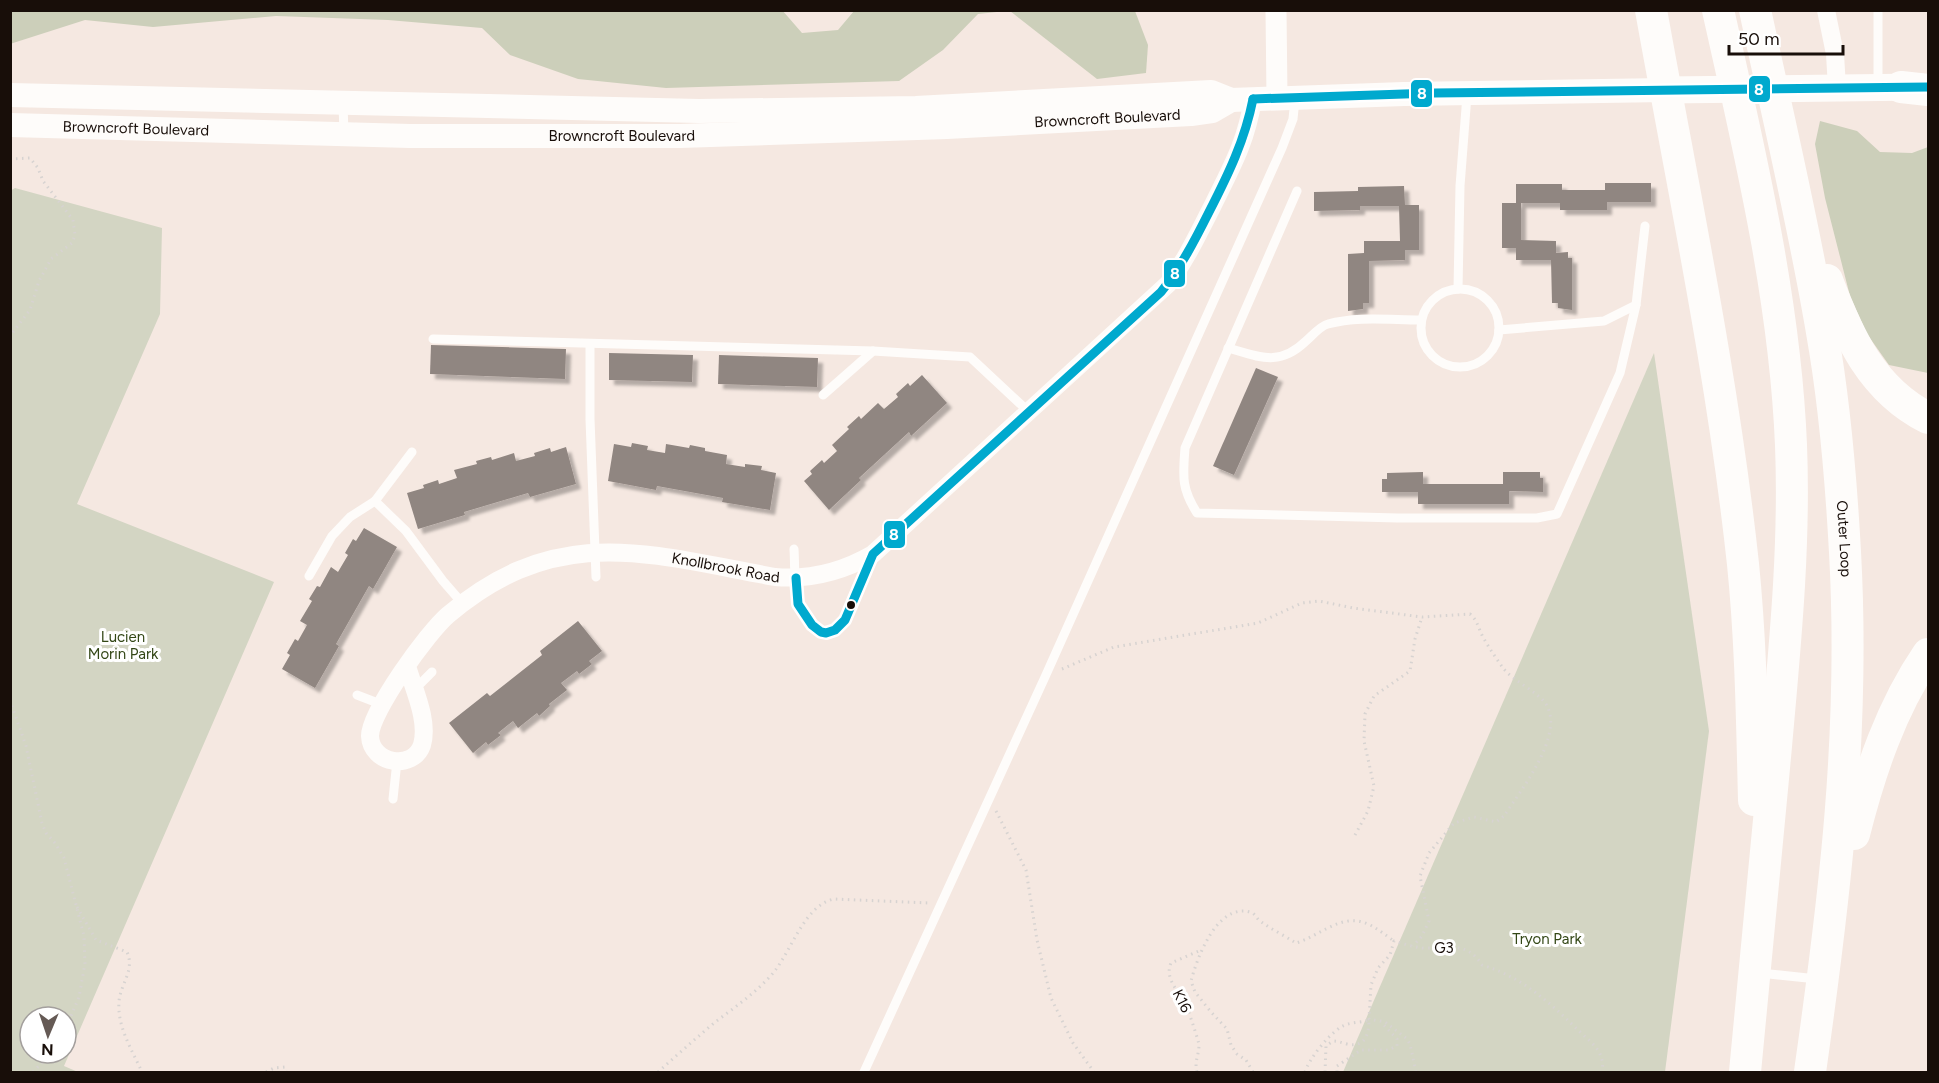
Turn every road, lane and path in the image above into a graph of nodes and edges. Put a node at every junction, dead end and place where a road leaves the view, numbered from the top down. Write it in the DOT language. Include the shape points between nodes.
graph roads {
  1 [pos="1276,10"];
  2 [pos="1651,10"];
  3 [pos="1826,10"];
  4 [pos="1878,10"];
  5 [pos="1719,16"];
  6 [pos="1756,16"];
  7 [pos="1837,88"];
  8 [pos="1909,88"];
  9 [pos="1665,90"];
  10 [pos="1467,92"];
  11 [pos="10,95"];
  12 [pos="1286,97"];
  13 [pos="1242,100"];
  14 [pos="343,104"];
  15 [pos="1088,109"];
  16 [pos="10,125"];
  17 [pos="344,134"];
  18 [pos="1785,152"];
  19 [pos="10,159"];
  20 [pos="1297,191"];
  21 [pos="1645,226"];
  22 [pos="1458,289"];
  23 [pos="1636,305"];
  24 [pos="1421,320"];
  25 [pos="1499,330"];
  26 [pos="10,336"];
  27 [pos="433,339"];
  28 [pos="590,344"];
  29 [pos="1228,348"];
  30 [pos="873,351"];
  31 [pos="823,395"];
  32 [pos="1029,413"];
  33 [pos="1929,418"];
  34 [pos="412,452"];
  35 [pos="375,501"];
  36 [pos="794,549"];
  37 [pos="595,552"];
  38 [pos="873,554"];
  39 [pos="309,576"];
  40 [pos="596,577"];
  41 [pos="796,578"];
  42 [pos="463,604"];
  43 [pos="1422,617"];
  44 [pos="1929,654"];
  45 [pos="407,666"];
  46 [pos="432,672"];
  47 [pos="1045,676"];
  48 [pos="412,686"];
  49 [pos="357,695"];
  50 [pos="10,700"];
  51 [pos="383,705"];
  52 [pos="397,762"];
  53 [pos="393,799"];
  54 [pos="990,799"];
  55 [pos="1355,835"];
  56 [pos="944,900"];
  57 [pos="75,902"];
  58 [pos="1395,941"];
  59 [pos="1413,946"];
  60 [pos="1202,949"];
  61 [pos="1755,969"];
  62 [pos="1824,972"];
  63 [pos="76,1005"];
  64 [pos="1370,1019"];
  65 [pos="142,1072"];
  66 [pos="266,1072"];
  67 [pos="286,1072"];
  68 [pos="658,1072"];
  69 [pos="864,1072"];
  70 [pos="1094,1072"];
  71 [pos="1197,1072"];
  72 [pos="1253,1072"];
  73 [pos="1305,1072"];
  74 [pos="1325,1072"];
  75 [pos="1337,1072"];
  76 [pos="1416,1072"];
  77 [pos="1602,1072"];
  78 [pos="1745,1072"];
  79 [pos="1810,1072"];
  1 -- 12 [label="street"];
  2 -- 9 [label="highway"];
  3 -- 7 [label="street"];
  4 -- 8 [label="lane"];
  5 -- 61 [label="highway" via="1772,279 1789,416 1792,498 1788,608"];
  6 -- 18 [label="highway, Outer Loop"];
  7 -- 8 [label="main road, Browncroft Boulevard"];
  7 -- 9 [label="main road, Browncroft Boulevard"];
  9 -- 10 [label="main road, Browncroft Boulevard"];
  9 -- 61 [label="highway" via="1727,443 1743,572 1751,678"];
  10 -- 12 [label="main road, Browncroft Boulevard"];
  10 -- 22 [label="lane" via="1460,179"];
  11 -- 14 [label="main road, Browncroft Boulevard"];
  12 -- 13 [label="main road, Browncroft Boulevard"];
  12 -- 47 [label="lane" via="1293,119 1282,148"];
  13 -- 15 [label="main road, Browncroft Boulevard" via="1211,92"];
  13 -- 32 [label="street, Knollbrook Road" via="1248,125 1239,153 1175,274 1161,292"];
  14 -- 15 [label="main road, Browncroft Boulevard" via="741,111"];
  14 -- 17 [label="lane"];
  15 -- 17 [label="main road, Browncroft Boulevard" via="958,126 690,136"];
  16 -- 17 [label="main road, Browncroft Boulevard"];
  18 -- 33 [label="highway" via="1825,276 1854,344 1887,390"];
  18 -- 62 [label="highway, Outer Loop" via="1825,350 1845,551 1846,745 1841,828"];
  19 -- 26 [label="path" via="30,158 73,220 75,235 72,243 51,259 30,310"];
  20 -- 29 [label="lane"];
  21 -- 23 [label="lane"];
  22 -- 24 [label="lane" via="1434,298"];
  22 -- 25 [label="lane" via="1471,290 1492,305"];
  23 -- 25 [label="lane" via="1604,321"];
  23 -- 29 [label="lane" via="1620,373 1557,514 1538,518 1197,513 1183,482 1185,448"];
  24 -- 25 [label="lane" via="1422,339 1431,356 1454,368 1467,367 1485,358 1497,343"];
  24 -- 29 [label="lane" via="1349,320 1324,325 1300,347 1280,358"];
  27 -- 28 [label="lane"];
  28 -- 30 [label="lane"];
  28 -- 37 [label="lane"];
  30 -- 31 [label="lane"];
  30 -- 32 [label="lane" via="970,357"];
  32 -- 38 [label="street, Knollbrook Road"];
  34 -- 35 [label="lane"];
  35 -- 39 [label="lane" via="350,517 332,536"];
  35 -- 42 [label="lane" via="406,531"];
  36 -- 41 [label="lane"];
  37 -- 40 [label="lane"];
  37 -- 41 [label="street, Knollbrook Road" via="649,554"];
  37 -- 42 [label="street, Knollbrook Road" via="544,560 519,569"];
  38 -- 41 [label="street, Knollbrook Road" via="840,570"];
  38 -- 41 [label="lane" via="845,620 831,632 815,629 800,609"];
  42 -- 45 [label="street, Knollbrook Road" via="438,624"];
  43 -- 47 [label="path" via="1319,601 1302,603 1258,623 1114,648"];
  43 -- 55 [label="path" via="1410,671 1374,696 1365,714 1364,741 1374,786 1368,811"];
  43 -- 59 [label="path" via="1470,614 1478,621 1482,635 1505,670 1546,704 1550,719 1541,759 1504,816 1496,822 1474,817 1454,823 1429,853 1420,876 1429,921"];
  44 -- 62 [label="highway" via="1898,706 1874,767 1842,883"];
  45 -- 48 [label="street"];
  45 -- 51 [label="street, Knollbrook Road"];
  46 -- 48 [label="lane" via="422,683"];
  47 -- 54 [label="lane"];
  48 -- 52 [label="street" via="423,720 422,744 410,759"];
  49 -- 51 [label="lane"];
  50 -- 57 [label="path" via="26,746 42,823 64,858"];
  51 -- 52 [label="street, Knollbrook Road" via="370,737 379,754"];
  52 -- 53 [label="lane"];
  54 -- 56 [label="lane"];
  54 -- 70 [label="path" via="1026,870 1051,998 1073,1043"];
  56 -- 68 [label="path" via="914,904 823,901 773,973"];
  56 -- 69 [label="lane"];
  57 -- 63 [label="path" via="84,936 85,964"];
  57 -- 65 [label="path" via="96,940 127,952 131,962 120,1001 122,1028"];
  58 -- 59 [label="path, G3 / G3"];
  58 -- 60 [label="path, G3" via="1361,921 1345,921 1296,943 1243,911 1230,914 1220,923"];
  58 -- 64 [label="path" via="1371,986"];
  59 -- 77 [label="path, G3 / G3" via="1463,948 1482,965 1532,988 1600,1052"];
  60 -- 71 [label="path, K16 / K16" via="1171,963 1169,968 1199,1038"];
  60 -- 72 [label="path" via="1191,981 1195,992 1227,1029 1231,1045"];
  61 -- 62 [label="lane"];
  61 -- 78 [label="highway"];
  62 -- 79 [label="highway, Outer Loop"];
  64 -- 73 [label="path" via="1341,1027 1332,1034"];
  64 -- 74 [label="path" via="1364,1041 1354,1045 1333,1041 1326,1046"];
  64 -- 75 [label="path" via="1383,1023 1397,1039 1397,1046 1361,1050 1337,1066"];
  64 -- 76 [label="path" via="1385,1022 1406,1038"];
  66 -- 67 [label="path" via="285,1067"];
}
